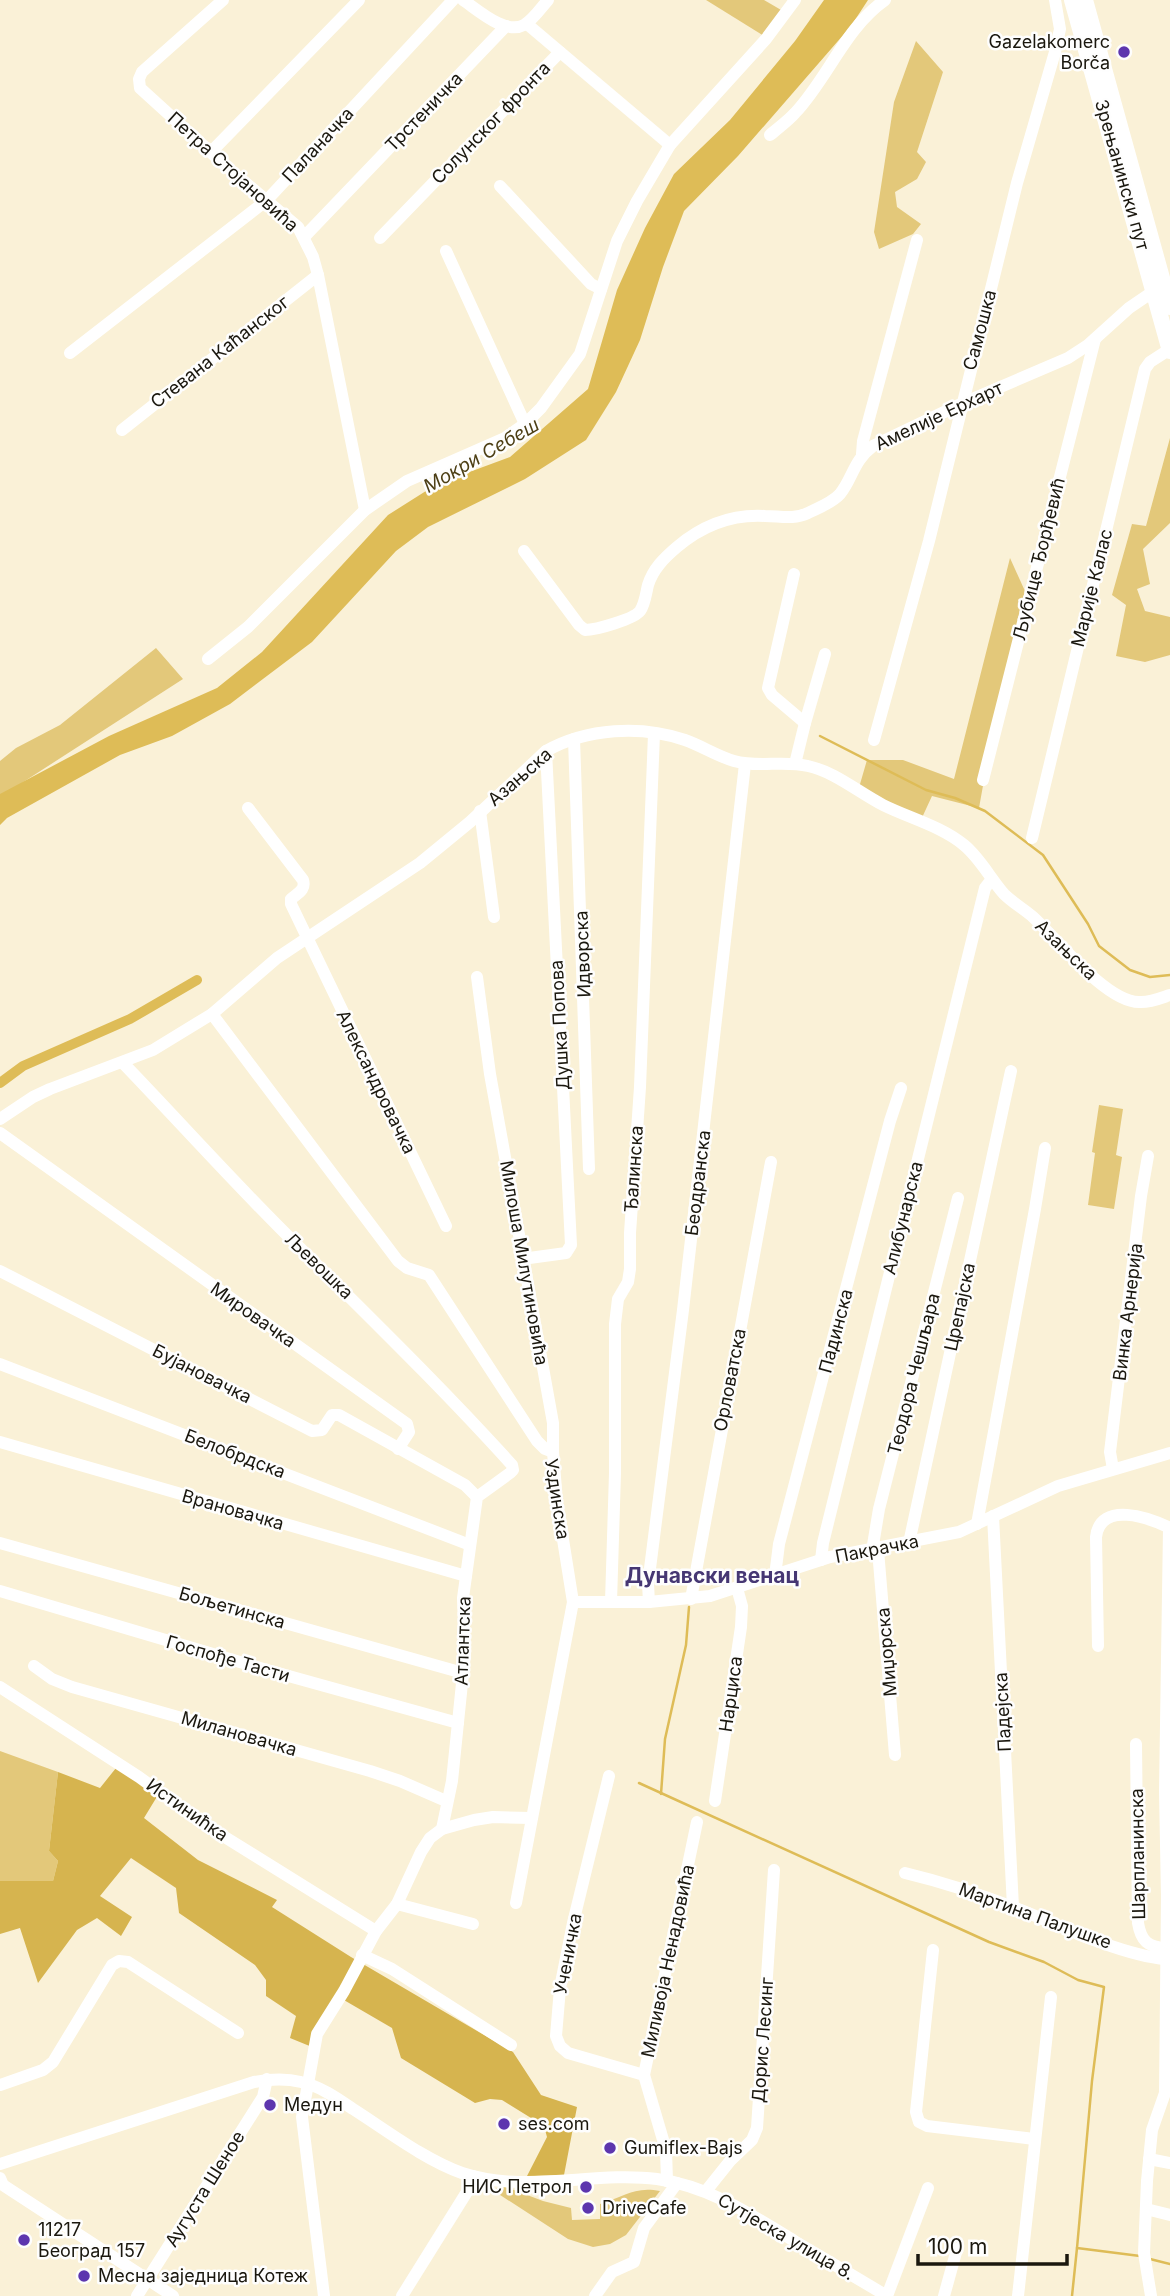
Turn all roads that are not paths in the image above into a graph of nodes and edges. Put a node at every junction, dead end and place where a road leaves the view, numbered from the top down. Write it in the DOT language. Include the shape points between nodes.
graph roads {
  1 [pos="223,0"];
  2 [pos="359,0"];
  3 [pos="453,0"];
  4 [pos="463,0"];
  5 [pos="548,0"];
  6 [pos="795,0"];
  7 [pos="885,0"];
  8 [pos="1055,0"];
  9 [pos="1072,0"];
  10 [pos="1085,0"];
  11 [pos="527,24"];
  12 [pos="506,26"];
  13 [pos="560,52"];
  14 [pos="770,135"];
  15 [pos="670,145"];
  16 [pos="211,152"];
  17 [pos="500,186"];
  18 [pos="267,200"];
  19 [pos="304,237"];
  20 [pos="380,238"];
  21 [pos="917,240"];
  22 [pos="446,251"];
  23 [pos="318,275"];
  24 [pos="601,289"];
  25 [pos="1154,291"];
  26 [pos="1170,307"];
  27 [pos="1095,339"];
  28 [pos="1170,350"];
  29 [pos="70,353"];
  30 [pos="963,403"];
  31 [pos="525,424"];
  32 [pos="122,430"];
  33 [pos="862,454"];
  34 [pos="365,510"];
  35 [pos="524,551"];
  36 [pos="793,573"];
  37 [pos="825,654"];
  38 [pos="208,659"];
  39 [pos="805,723"];
  40 [pos="654,734"];
  41 [pos="575,739"];
  42 [pos="874,740"];
  43 [pos="546,751"];
  44 [pos="745,764"];
  45 [pos="795,764"];
  46 [pos="984,780"];
  47 [pos="248,808"];
  48 [pos="480,811"];
  49 [pos="1032,838"];
  50 [pos="992,879"];
  51 [pos="494,917"];
  52 [pos="306,937"];
  53 [pos="477,977"];
  54 [pos="1170,995"];
  55 [pos="212,1014"];
  56 [pos="123,1063"];
  57 [pos="1011,1070"];
  58 [pos="901,1088"];
  59 [pos="0,1119"];
  60 [pos="0,1133"];
  61 [pos="1045,1148"];
  62 [pos="1148,1156"];
  63 [pos="771,1162"];
  64 [pos="589,1169"];
  65 [pos="958,1198"];
  66 [pos="446,1226"];
  67 [pos="522,1259"];
  68 [pos="0,1271"];
  69 [pos="0,1364"];
  70 [pos="0,1442"];
  71 [pos="398,1450"];
  72 [pos="553,1452"];
  73 [pos="1170,1453"];
  74 [pos="1113,1469"];
  75 [pos="477,1497"];
  76 [pos="993,1516"];
  77 [pos="977,1524"];
  78 [pos="1169,1528"];
  79 [pos="0,1543"];
  80 [pos="909,1543"];
  81 [pos="470,1545"];
  82 [pos="875,1550"];
  83 [pos="821,1560"];
  84 [pos="466,1576"];
  85 [pos="775,1576"];
  86 [pos="737,1588"];
  87 [pos="0,1591"];
  88 [pos="691,1599"];
  89 [pos="573,1602"];
  90 [pos="611,1602"];
  91 [pos="649,1602"];
  92 [pos="1098,1646"];
  93 [pos="34,1666"];
  94 [pos="463,1672"];
  95 [pos="0,1687"];
  96 [pos="458,1723"];
  97 [pos="1136,1744"];
  98 [pos="895,1755"];
  99 [pos="1168,1761"];
  100 [pos="609,1776"];
  101 [pos="446,1801"];
  102 [pos="715,1801"];
  103 [pos="531,1818"];
  104 [pos="697,1822"];
  105 [pos="442,1829"];
  106 [pos="774,1870"];
  107 [pos="905,1872"];
  108 [pos="516,1903"];
  109 [pos="397,1904"];
  110 [pos="1013,1907"];
  111 [pos="473,1924"];
  112 [pos="376,1931"];
  113 [pos="933,1950"];
  114 [pos="1166,1954"];
  115 [pos="362,1955"];
  116 [pos="1051,1997"];
  117 [pos="238,2033"];
  118 [pos="511,2045"];
  119 [pos="644,2075"];
  120 [pos="267,2079"];
  121 [pos="308,2084"];
  122 [pos="0,2085"];
  123 [pos="1034,2139"];
  124 [pos="1149,2159"];
  125 [pos="1170,2163"];
  126 [pos="0,2164"];
  127 [pos="473,2176"];
  128 [pos="672,2182"];
  129 [pos="1,2184"];
  130 [pos="928,2188"];
  131 [pos="706,2191"];
  132 [pos="1146,2209"];
  133 [pos="1170,2215"];
  134 [pos="957,2249"];
  135 [pos="148,2279"];
  136 [pos="137,2296"];
  137 [pos="173,2296"];
  138 [pos="324,2296"];
  139 [pos="402,2296"];
  140 [pos="596,2296"];
  141 [pos="887,2296"];
  142 [pos="944,2296"];
  143 [pos="1018,2296"];
  144 [pos="1151,2296"];
  1 -- 16 [label="street, Петра Стојановића" via="139,79 140,88"];
  2 -- 16 [label="street"];
  3 -- 18 [label="street, Паланачка"];
  4 -- 12 [label="street"];
  5 -- 11 [label="street"];
  6 -- 15 [label="street"];
  7 -- 14 [label="street" via="860,23 796,113"];
  8 -- 30 [label="street, Самошка" via="1060,29 1055,52 1017,183"];
  9 -- 25 [label="main road, Зрењанински пут"];
  10 -- 26 [label="main road, Зрењанински пут"];
  11 -- 12 [label="street"];
  11 -- 13 [label="street"];
  12 -- 19 [label="street, Трстеничка"];
  13 -- 15 [label="street, Солунског фронта"];
  13 -- 20 [label="street, Солунског фронта"];
  15 -- 24 [label="street" via="627,220"];
  16 -- 18 [label="street, Петра Стојановића"];
  17 -- 24 [label="street" via="591,284"];
  18 -- 19 [label="street, Петра Стојановића"];
  18 -- 29 [label="street, Паланачка"];
  19 -- 23 [label="street, Петра Стојановића"];
  21 -- 33 [label="street"];
  22 -- 31 [label="street"];
  23 -- 32 [label="street, Стевана Каћанског"];
  23 -- 34 [label="street, Петра Стојановића"];
  24 -- 31 [label="street" via="580,354"];
  25 -- 27 [label="street, Амелије Ерхарт"];
  25 -- 28 [label="main road, Зрењанински пут"];
  27 -- 30 [label="street, Амелије Ерхарт" via="1069,358"];
  27 -- 46 [label="street, Љубице Ђорђевић"];
  28 -- 49 [label="street, Марије Калас" via="1145,369"];
  30 -- 33 [label="street, Амелије Ерхарт"];
  30 -- 42 [label="street, Самошка"];
  31 -- 34 [label="street" via="408,481"];
  33 -- 35 [label="street, Амелије Ерхарт" via="837,497 807,513 793,518 725,519 700,531 659,564 638,614 595,629 579,625"];
  34 -- 38 [label="street" via="248,627"];
  36 -- 39 [label="street" via="768,688"];
  37 -- 39 [label="street"];
  39 -- 45 [label="street"];
  40 -- 41 [label="street, Азањска" via="614,731"];
  40 -- 44 [label="street, Азањска" via="685,740"];
  40 -- 90 [label="street, Ђалинска" via="630,1269 618,1299 615,1324"];
  41 -- 43 [label="street, Азањска"];
  41 -- 64 [label="street, Идворска"];
  43 -- 48 [label="street, Азањска"];
  43 -- 67 [label="street, Душка Попова" via="571,1245 566,1253"];
  44 -- 45 [label="street, Азањска"];
  44 -- 91 [label="street, Беодранска"];
  45 -- 50 [label="street, Азањска" via="819,769 951,836 970,850"];
  47 -- 52 [label="street, Александровачка" via="303,880 302,890 291,904"];
  48 -- 51 [label="street"];
  48 -- 52 [label="street, Азањска" via="420,863"];
  50 -- 54 [label="street, Азањска" via="1084,970 1119,995 1139,1002"];
  50 -- 83 [label="street, Алибунарска" via="985,888"];
  52 -- 55 [label="street, Азањска"];
  52 -- 66 [label="street, Александровачка"];
  53 -- 67 [label="street, Милоша Милутиновића"];
  55 -- 56 [label="street, Азањска"];
  55 -- 72 [label="street, Уздинска" via="398,1261 429,1275 537,1441"];
  56 -- 59 [label="street, Азањска" via="50,1089"];
  56 -- 75 [label="street, Љевошка" via="513,1465 513,1470"];
  57 -- 80 [label="street, Црепајска"];
  58 -- 85 [label="street, Падинска" via="779,1544"];
  60 -- 71 [label="street, Мировачка" via="407,1424 409,1432"];
  61 -- 77 [label="street"];
  62 -- 74 [label="street, Винка Арнерија" via="1110,1452"];
  63 -- 88 [label="street, Орловатска"];
  65 -- 82 [label="street, Теодора Чешљара" via="879,1509"];
  67 -- 72 [label="street, Милоша Милутиновића" via="553,1423"];
  68 -- 71 [label="street, Бујановачка" via="312,1431 322,1430 335,1414"];
  69 -- 81 [label="street, Белобрдска"];
  70 -- 84 [label="street, Врановачка"];
  71 -- 75 [label="street" via="465,1485"];
  72 -- 89 [label="street, Уздинска"];
  73 -- 74 [label="street, Пакрачка"];
  74 -- 76 [label="street, Пакрачка" via="1058,1486"];
  75 -- 81 [label="street, Атлантска"];
  76 -- 77 [label="street, Пакрачка"];
  76 -- 110 [label="street, Падејска"];
  77 -- 80 [label="street, Пакрачка"];
  78 -- 92 [label="street" via="1126,1515 1107,1518 1098,1527"];
  78 -- 99 [label="street"];
  79 -- 94 [label="street, Бољетинска"];
  80 -- 82 [label="street, Пакрачка"];
  81 -- 84 [label="street, Атлантска"];
  82 -- 83 [label="street, Пакрачка"];
  82 -- 98 [label="street, Миџорска"];
  83 -- 85 [label="street, Пакрачка"];
  84 -- 94 [label="street, Атлантска"];
  85 -- 86 [label="street, Пакрачка"];
  86 -- 88 [label="street, Пакрачка"];
  86 -- 102 [label="street, Нарциса" via="741,1627"];
  87 -- 96 [label="street, Госпође Тасти"];
  88 -- 91 [label="street, Пакрачка"];
  89 -- 90 [label="street, Пакрачка"];
  89 -- 103 [label="street, Уздинска"];
  90 -- 91 [label="street, Пакрачка"];
  93 -- 101 [label="street, Милановачка" via="72,1687 370,1771"];
  94 -- 96 [label="street, Атлантска"];
  95 -- 112 [label="street, Истинићка" via="200,1821"];
  96 -- 101 [label="street, Атлантска"];
  97 -- 114 [label="street, Шарпланинска" via="1138,1923 1148,1944"];
  99 -- 114 [label="street"];
  100 -- 119 [label="street, Ученичка" via="573,1923 556,2036 568,2053"];
  101 -- 105 [label="street, Атлантска"];
  103 -- 105 [label="street" via="493,1817"];
  103 -- 108 [label="street, Уздинска"];
  104 -- 119 [label="street, Миливоја Ненадовића"];
  105 -- 109 [label="street" via="425,1846"];
  106 -- 131 [label="street, Дорис Лесинг" via="757,2128 752,2140"];
  107 -- 110 [label="street, Мартина Палушке"];
  109 -- 111 [label="street"];
  109 -- 112 [label="street"];
  110 -- 114 [label="street, Мартина Палушке" via="1102,1942 1149,1956"];
  112 -- 115 [label="street"];
  113 -- 123 [label="street" via="916,2112 919,2122"];
  114 -- 124 [label="street" via="1166,2093 1152,2130"];
  115 -- 118 [label="street" via="392,1969"];
  115 -- 121 [label="street" via="317,2034"];
  116 -- 123 [label="street"];
  117 -- 122 [label="street" via="128,1962 119,1961 112,1965 52,2062 43,2070"];
  119 -- 128 [label="street, Миливоја Ненадовића"];
  120 -- 121 [label="street, Сутјеска улица 8."];
  120 -- 126 [label="street"];
  120 -- 135 [label="street, Аугуста Шеное" via="263,2097"];
  121 -- 127 [label="street, Сутјеска улица 8." via="428,2156"];
  121 -- 138 [label="street" via="302,2117"];
  123 -- 143 [label="street"];
  124 -- 125 [label="street"];
  124 -- 132 [label="street"];
  127 -- 128 [label="street, Сутјеска улица 8." via="527,2182 609,2177"];
  127 -- 139 [label="street"];
  128 -- 131 [label="street, Сутјеска улица 8."];
  128 -- 140 [label="street" via="645,2228 634,2262 612,2272"];
  129 -- 135 [label="street"];
  130 -- 141 [label="street, Сутјеска улица 8."];
  131 -- 141 [label="street, Сутјеска улица 8."];
  132 -- 133 [label="street"];
  132 -- 144 [label="street" via="1144,2253"];
  134 -- 142 [label="street"];
  135 -- 136 [label="street, Аугуста Шеное"];
  135 -- 137 [label="street"];
}
